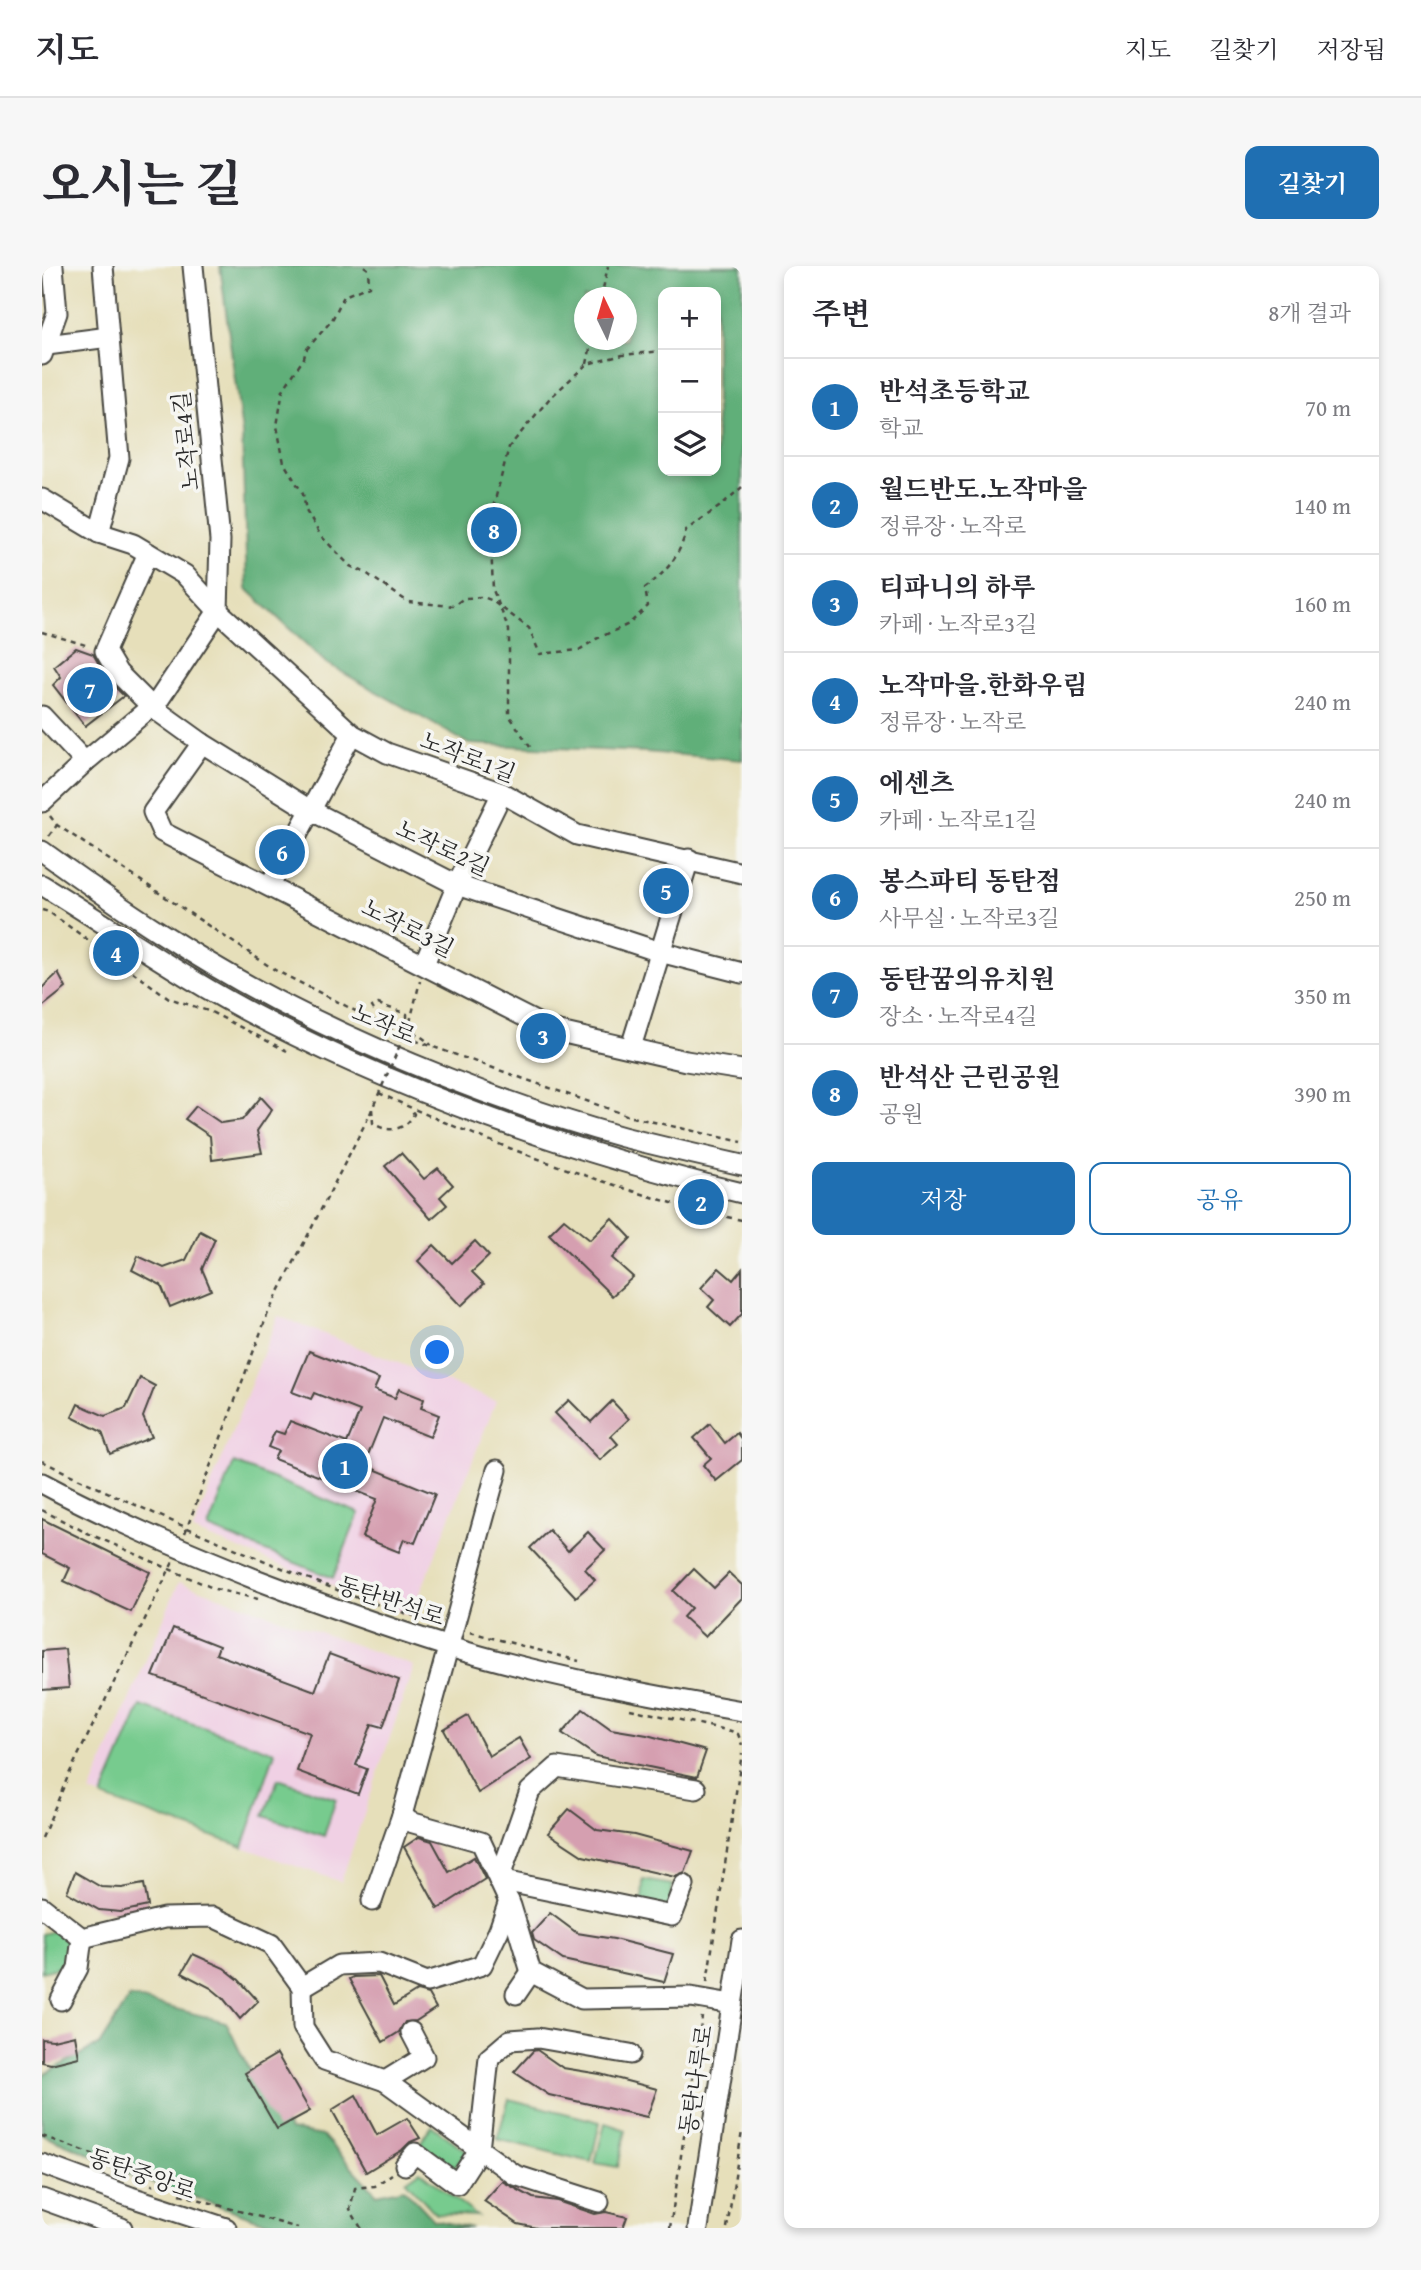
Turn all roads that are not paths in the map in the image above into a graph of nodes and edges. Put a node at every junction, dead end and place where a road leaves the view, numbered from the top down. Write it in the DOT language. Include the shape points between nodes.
graph roads {
  1 [pos="53,266"];
  2 [pos="103,266"];
  3 [pos="193,266"];
  4 [pos="109,337"];
  5 [pos="44,350"];
  6 [pos="42,499"];
  7 [pos="99,533"];
  8 [pos="148,553"];
  9 [pos="218,611"];
  10 [pos="152,707"];
  11 [pos="42,716"];
  12 [pos="352,734"];
  13 [pos="202,743"];
  14 [pos="85,762"];
  15 [pos="502,793"];
  16 [pos="42,802"];
  17 [pos="310,810"];
  18 [pos="42,852"];
  19 [pos="689,859"];
  20 [pos="742,873"];
  21 [pos="80,878"];
  22 [pos="42,885"];
  23 [pos="270,886"];
  24 [pos="457,886"];
  25 [pos="42,898"];
  26 [pos="64,898"];
  27 [pos="660,952"];
  28 [pos="424,964"];
  29 [pos="742,973"];
  30 [pos="631,1047"];
  31 [pos="742,1070"];
  32 [pos="742,1165"];
  33 [pos="742,1193"];
  34 [pos="497,1470"];
  35 [pos="42,1483"];
  36 [pos="450,1637"];
  37 [pos="742,1711"];
  38 [pos="696,1788"];
  39 [pos="402,1815"];
  40 [pos="499,1880"];
  41 [pos="684,1885"];
  42 [pos="372,1901"];
  43 [pos="509,1901"];
  44 [pos="42,1907"];
  45 [pos="82,1938"];
  46 [pos="742,1940"];
  47 [pos="531,1972"];
  48 [pos="302,1987"];
  49 [pos="516,1994"];
  50 [pos="61,2000"];
  51 [pos="732,2004"];
  52 [pos="411,2032"];
  53 [pos="630,2054"];
  54 [pos="385,2081"];
  55 [pos="479,2150"];
  56 [pos="42,2164"];
  57 [pos="405,2165"];
  58 [pos="42,2199"];
  59 [pos="599,2202"];
  60 [pos="122,2228"];
  61 [pos="226,2228"];
  62 [pos="698,2228"];
  1 -- 5 [label="street" via="57,313"];
  2 -- 4 [label="street"];
  3 -- 9 [label="street, 노작로4길" via="220,541"];
  4 -- 5 [label="street"];
  4 -- 7 [label="street" via="119,458"];
  6 -- 7 [label="street"];
  7 -- 8 [label="street"];
  8 -- 9 [label="street" via="185,575"];
  8 -- 10 [label="street" via="105,651 118,673"];
  9 -- 10 [label="street"];
  9 -- 12 [label="street, 노작로1길"];
  10 -- 13 [label="street, 노작로2길"];
  10 -- 14 [label="street"];
  11 -- 14 [label="street"];
  12 -- 15 [label="street, 노작로1길" via="387,752"];
  12 -- 17 [label="street"];
  13 -- 17 [label="street, 노작로2길"];
  13 -- 23 [label="street, 노작로3길" via="153,812 162,832"];
  14 -- 16 [label="street"];
  15 -- 19 [label="street, 노작로1길" via="577,835"];
  15 -- 24 [label="street"];
  17 -- 23 [label="street"];
  17 -- 24 [label="street, 노작로2길"];
  18 -- 21 [label="street, 노작로"];
  19 -- 20 [label="street, 노작로1길"];
  19 -- 27 [label="street"];
  21 -- 26 [label="street" via="59,881 57,890"];
  21 -- 32 [label="street, 노작로" via="174,942 335,1030 518,1104 622,1136"];
  22 -- 26 [label="street, 노작로"];
  23 -- 28 [label="street, 노작로3길"];
  24 -- 27 [label="street, 노작로2길"];
  24 -- 28 [label="street"];
  25 -- 26 [label="street"];
  26 -- 33 [label="street, 노작로" via="224,999 366,1068 589,1153"];
  27 -- 29 [label="street, 노작로2길"];
  27 -- 30 [label="street"];
  28 -- 30 [label="street, 노작로3길" via="551,1030"];
  30 -- 31 [label="street, 노작로3길" via="686,1062"];
  34 -- 36 [label="street"];
  35 -- 36 [label="street, 동탄반석로" via="179,1549 321,1604"];
  36 -- 37 [label="street, 동탄반석로" via="591,1682"];
  36 -- 39 [label="street"];
  38 -- 40 [label="street" via="557,1767 530,1791"];
  39 -- 40 [label="street" via="410,1822 481,1842"];
  39 -- 42 [label="street"];
  40 -- 41 [label="street" via="672,1916"];
  40 -- 43 [label="street"];
  43 -- 47 [label="street"];
  43 -- 48 [label="street" via="482,1965 427,1982 379,1963 338,1965"];
  44 -- 45 [label="street"];
  45 -- 48 [label="street" via="164,1918 213,1917 271,1944"];
  45 -- 50 [label="street" via="78,1968"];
  46 -- 51 [label="street, 동탄나루로"];
  47 -- 49 [label="street"];
  47 -- 51 [label="street" via="582,1999 691,1997"];
  48 -- 54 [label="street" via="303,2027 324,2060"];
  51 -- 62 [label="street, 동탄나루로"];
  52 -- 54 [label="street" via="424,2057"];
  53 -- 55 [label="street" via="538,2038 510,2040 489,2058"];
  54 -- 55 [label="street"];
  55 -- 57 [label="street" via="457,2184 415,2153"];
  55 -- 59 [label="street" via="515,2175"];
  56 -- 61 [label="street, 동탄중앙로"];
  58 -- 60 [label="street"];
}
